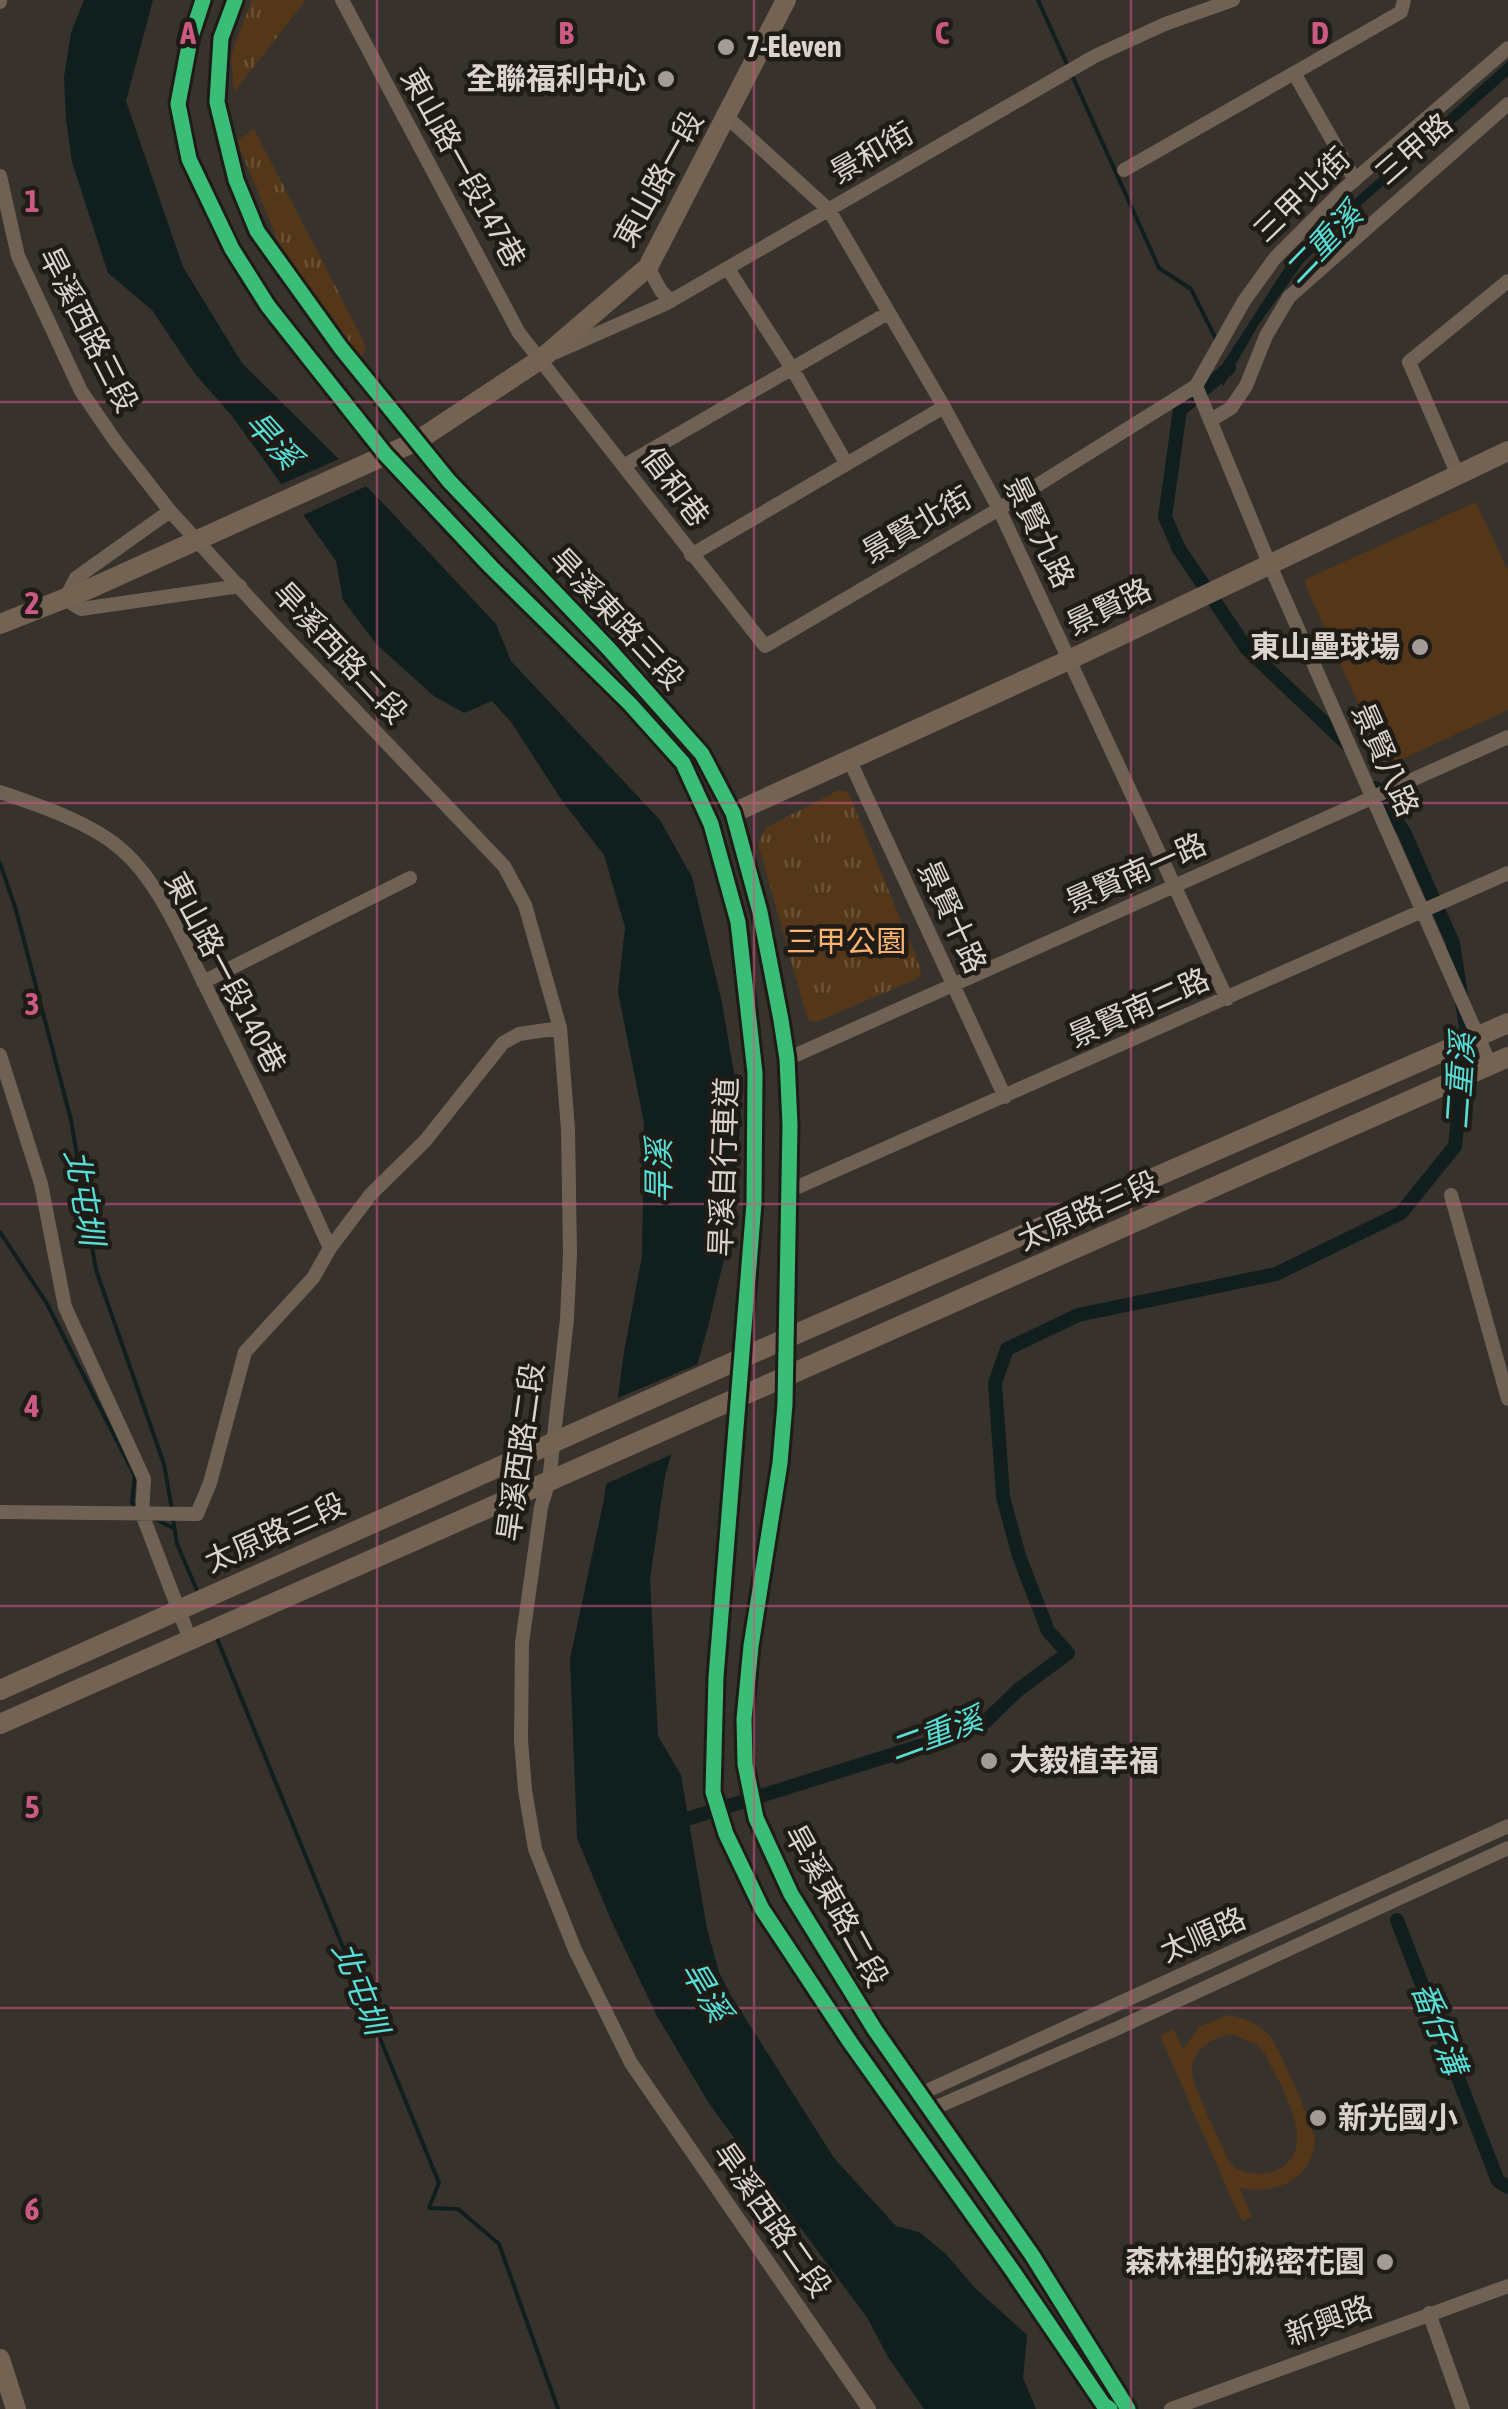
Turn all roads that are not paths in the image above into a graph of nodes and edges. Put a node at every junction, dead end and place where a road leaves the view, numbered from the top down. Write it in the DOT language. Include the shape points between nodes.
graph roads {
  1 [pos="235,0"];
  2 [pos="342,0"];
  3 [pos="786,0"];
  4 [pos="1233,0"];
  5 [pos="1404,0"];
  6 [pos="1508,48"];
  7 [pos="1294,73"];
  8 [pos="1508,104"];
  9 [pos="727,117"];
  10 [pos="1124,170"];
  11 [pos="0,176"];
  12 [pos="1354,180"];
  13 [pos="3,205"];
  14 [pos="829,210"];
  15 [pos="648,267"];
  16 [pos="728,269"];
  17 [pos="1508,281"];
  18 [pos="669,302"];
  19 [pos="888,313"];
  20 [pos="541,359"];
  21 [pos="793,370"];
  22 [pos="1196,386"];
  23 [pos="944,407"];
  24 [pos="1211,420"];
  25 [pos="418,441"];
  26 [pos="1508,450"];
  27 [pos="624,464"];
  28 [pos="846,464"];
  29 [pos="1457,473"];
  30 [pos="999,509"];
  31 [pos="170,511"];
  32 [pos="196,540"];
  33 [pos="691,555"];
  34 [pos="1269,563"];
  35 [pos="240,586"];
  36 [pos="65,599"];
  37 [pos="0,624"];
  38 [pos="766,646"];
  39 [pos="1070,659"];
  40 [pos="1508,737"];
  41 [pos="850,759"];
  42 [pos="0,792"];
  43 [pos="1372,797"];
  44 [pos="733,814"];
  45 [pos="1508,873"];
  46 [pos="410,878"];
  47 [pos="1175,886"];
  48 [pos="1422,912"];
  49 [pos="203,982"];
  50 [pos="953,986"];
  51 [pos="1227,999"];
  52 [pos="1508,1023"];
  53 [pos="560,1028"];
  54 [pos="1477,1037"];
  55 [pos="0,1056"];
  56 [pos="788,1059"];
  57 [pos="1496,1062"];
  58 [pos="7,1095"];
  59 [pos="1005,1097"];
  60 [pos="791,1190"];
  61 [pos="1451,1195"];
  62 [pos="330,1248"];
  63 [pos="782,1346"];
  64 [pos="787,1378"];
  65 [pos="1508,1399"];
  66 [pos="553,1445"];
  67 [pos="559,1477"];
  68 [pos="0,1512"];
  69 [pos="142,1514"];
  70 [pos="177,1609"];
  71 [pos="190,1642"];
  72 [pos="0,1690"];
  73 [pos="0,1724"];
  74 [pos="1508,1826"];
  75 [pos="1508,1848"];
  76 [pos="1383,1884"];
  77 [pos="1408,1894"];
  78 [pos="920,2094"];
  79 [pos="932,2109"];
  80 [pos="1508,2286"];
  81 [pos="1429,2314"];
  82 [pos="0,2359"];
  83 [pos="16,2409"];
  84 [pos="868,2409"];
  85 [pos="1128,2409"];
  86 [pos="1170,2409"];
  87 [pos="1464,2409"];
  1 -- 25 [label="street, 旱溪東路三段" via="222,38 217,102 257,231"];
  2 -- 20 [label="street, 東山路一段147巷" via="519,333"];
  3 -- 9 [label="main road, 東山路一段"];
  4 -- 14 [label="street, 景和街" via="1096,56"];
  5 -- 7 [label="street" via="1401,12"];
  6 -- 12 [label="street, 三甲北街"];
  7 -- 10 [label="street"];
  7 -- 12 [label="street"];
  8 -- 24 [label="street, 三甲路" via="1288,297 1246,386 1232,408"];
  9 -- 14 [label="street, 景賢九路"];
  9 -- 15 [label="main road, 東山路一段"];
  11 -- 13 [label="street, 旱溪西路三段"];
  12 -- 22 [label="street, 三甲北街" via="1274,258"];
  13 -- 31 [label="street, 旱溪西路三段" via="18,256 81,391"];
  14 -- 16 [label="street, 景和街"];
  14 -- 19 [label="street, 景賢九路"];
  15 -- 18 [label="street"];
  15 -- 20 [label="main road, 東山路一段"];
  16 -- 18 [label="street, 景和街"];
  16 -- 21 [label="street"];
  17 -- 29 [label="street" via="1408,362"];
  18 -- 20 [label="street, 景和街"];
  19 -- 21 [label="street"];
  19 -- 23 [label="street, 景賢九路"];
  20 -- 25 [label="main road, 東山路一段"];
  20 -- 27 [label="street, 倡和巷"];
  21 -- 27 [label="street"];
  21 -- 28 [label="street"];
  22 -- 24 [label="street"];
  22 -- 30 [label="street, 景賢北街"];
  23 -- 28 [label="street"];
  23 -- 30 [label="street, 景賢九路"];
  24 -- 34 [label="street, 景賢八路"];
  25 -- 32 [label="main road, 東山路一段"];
  25 -- 44 [label="street, 旱溪東路三段" via="702,754"];
  26 -- 29 [label="main road, 景賢路"];
  27 -- 33 [label="street, 倡和巷"];
  28 -- 33 [label="street"];
  29 -- 34 [label="main road, 景賢路"];
  30 -- 38 [label="street, 景賢北街"];
  30 -- 39 [label="street, 景賢九路"];
  31 -- 32 [label="street, 旱溪西路三段"];
  31 -- 36 [label="street" via="76,578"];
  32 -- 35 [label="street, 旱溪西路二段"];
  32 -- 36 [label="main road"];
  33 -- 38 [label="street, 倡和巷"];
  34 -- 39 [label="main road, 景賢路"];
  34 -- 43 [label="street, 景賢八路"];
  35 -- 36 [label="street" via="81,609"];
  35 -- 53 [label="street, 旱溪西路二段" via="504,866 525,905"];
  36 -- 37 [label="main road"];
  39 -- 41 [label="main road, 景賢路"];
  39 -- 47 [label="street, 景賢九路"];
  40 -- 43 [label="street, 景賢南一路"];
  41 -- 44 [label="main road, 景賢路"];
  41 -- 50 [label="street, 景賢十路"];
  42 -- 49 [label="street, 東山路一段140巷" via="47,809 126,853"];
  43 -- 47 [label="street, 景賢南一路"];
  43 -- 48 [label="street, 景賢八路"];
  44 -- 56 [label="street, 旱溪東路三段"];
  45 -- 48 [label="street, 景賢南二路"];
  46 -- 49 [label="street"];
  47 -- 50 [label="street, 景賢南一路"];
  47 -- 51 [label="street, 景賢九路"];
  48 -- 51 [label="street, 景賢南二路"];
  48 -- 54 [label="street, 景賢八路"];
  49 -- 62 [label="street, 東山路一段140巷"];
  50 -- 56 [label="street, 景賢南一路"];
  50 -- 59 [label="street, 景賢十路"];
  51 -- 59 [label="street, 景賢南二路"];
  52 -- 54 [label="main road"];
  53 -- 62 [label="street" via="504,1043"];
  53 -- 66 [label="street, 旱溪西路二段" via="570,1254"];
  54 -- 57 [label="street, 景賢八路"];
  54 -- 63 [label="main road, 太原路三段"];
  55 -- 58 [label="street"];
  56 -- 60 [label="street, 旱溪東路三段"];
  57 -- 64 [label="main road, 太原路三段"];
  58 -- 69 [label="street" via="41,1184 65,1307 144,1479"];
  59 -- 60 [label="street, 景賢南二路"];
  60 -- 63 [label="street, 旱溪東路三段"];
  61 -- 65 [label="street"];
  62 -- 69 [label="street" via="313,1278 245,1352 197,1514"];
  63 -- 64 [label="street, 旱溪東路二段"];
  63 -- 66 [label="main road, 太原路三段"];
  64 -- 67 [label="main road, 太原路三段"];
  64 -- 78 [label="street, 旱溪東路二段" via="744,1719 745,1764 756,1818 791,1894"];
  66 -- 67 [label="street, 旱溪西路二段"];
  66 -- 70 [label="main road, 太原路三段"];
  67 -- 71 [label="main road"];
  67 -- 84 [label="street, 旱溪西路二段" via="540,1507 522,1644 524,1790 544,1880 631,2063"];
  68 -- 69 [label="street"];
  69 -- 70 [label="street"];
  70 -- 71 [label="street"];
  70 -- 72 [label="main road, 太原路三段"];
  71 -- 73 [label="main road"];
  74 -- 76 [label="street, 太順路"];
  75 -- 77 [label="street, 太順路"];
  76 -- 77 [label="street"];
  76 -- 78 [label="street, 太順路"];
  77 -- 79 [label="street, 太順路"];
  78 -- 79 [label="street, 旱溪東路二段"];
  79 -- 85 [label="street, 旱溪東路二段"];
  80 -- 81 [label="street, 新興路"];
  81 -- 86 [label="street, 新興路"];
  81 -- 87 [label="street"];
  82 -- 83 [label="main road"];
}
